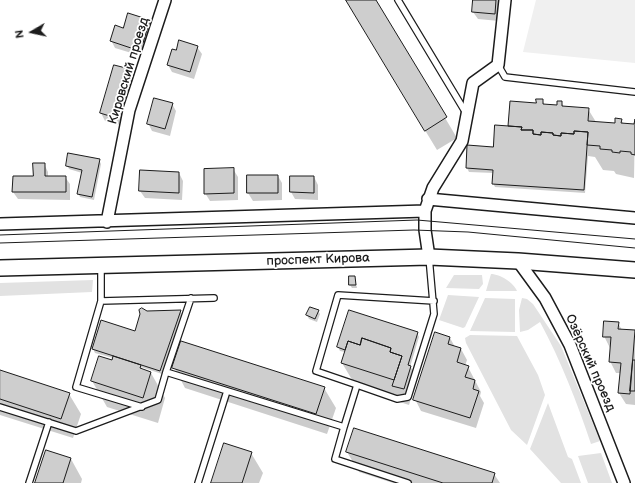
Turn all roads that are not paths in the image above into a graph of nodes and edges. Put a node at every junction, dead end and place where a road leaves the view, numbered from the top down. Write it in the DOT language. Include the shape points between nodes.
graph roads {
  1 [pos="165,0"];
  2 [pos="398,0"];
  3 [pos="505,0"];
  4 [pos="498,65"];
  5 [pos="635,92"];
  6 [pos="467,115"];
  7 [pos="428,199"];
  8 [pos="425,211"];
  9 [pos="635,218"];
  10 [pos="107,222"];
  11 [pos="0,224"];
  12 [pos="429,257"];
  13 [pos="518,261"];
  14 [pos="101,267"];
  15 [pos="0,268"];
  16 [pos="635,270"];
  17 [pos="191,298"];
  18 [pos="214,298"];
  19 [pos="101,300"];
  20 [pos="434,301"];
  21 [pos="166,372"];
  22 [pos="357,385"];
  23 [pos="227,391"];
  24 [pos="0,407"];
  25 [pos="142,407"];
  26 [pos="49,422"];
  27 [pos="344,427"];
  28 [pos="29,483"];
  29 [pos="198,483"];
  30 [pos="408,483"];
  31 [pos="624,483"];
  1 -- 10 [label="street, Кировский проезд" via="129,110"];
  2 -- 6 [label="lane"];
  3 -- 4 [label="street"];
  4 -- 5 [label="lane" via="506,77"];
  4 -- 6 [label="street" via="473,83"];
  6 -- 7 [label="street" via="462,141"];
  7 -- 8 [label="street"];
  7 -- 9 [label="street"];
  8 -- 10 [label="street"];
  8 -- 12 [label="street"];
  10 -- 11 [label="street"];
  12 -- 13 [label="main road, проспект Кирова"];
  12 -- 14 [label="main road, проспект Кирова"];
  12 -- 20 [label="lane"];
  13 -- 16 [label="main road, проспект Кирова"];
  13 -- 31 [label="street, Озёрский проезд" via="545,298 570,345"];
  14 -- 15 [label="main road, проспект Кирова"];
  14 -- 19 [label="lane"];
  17 -- 18 [label="lane"];
  17 -- 19 [label="lane"];
  17 -- 21 [label="lane"];
  19 -- 25 [label="lane" via="76,387"];
  20 -- 22 [label="lane" via="434,314 408,397 397,399"];
  20 -- 22 [label="lane" via="338,296 316,371"];
  21 -- 23 [label="lane"];
  21 -- 25 [label="lane" via="158,400"];
  22 -- 27 [label="lane"];
  23 -- 27 [label="lane"];
  23 -- 29 [label="lane"];
  24 -- 26 [label="lane"];
  25 -- 26 [label="lane" via="76,431"];
  26 -- 28 [label="lane"];
  27 -- 30 [label="lane" via="335,459"];
}
